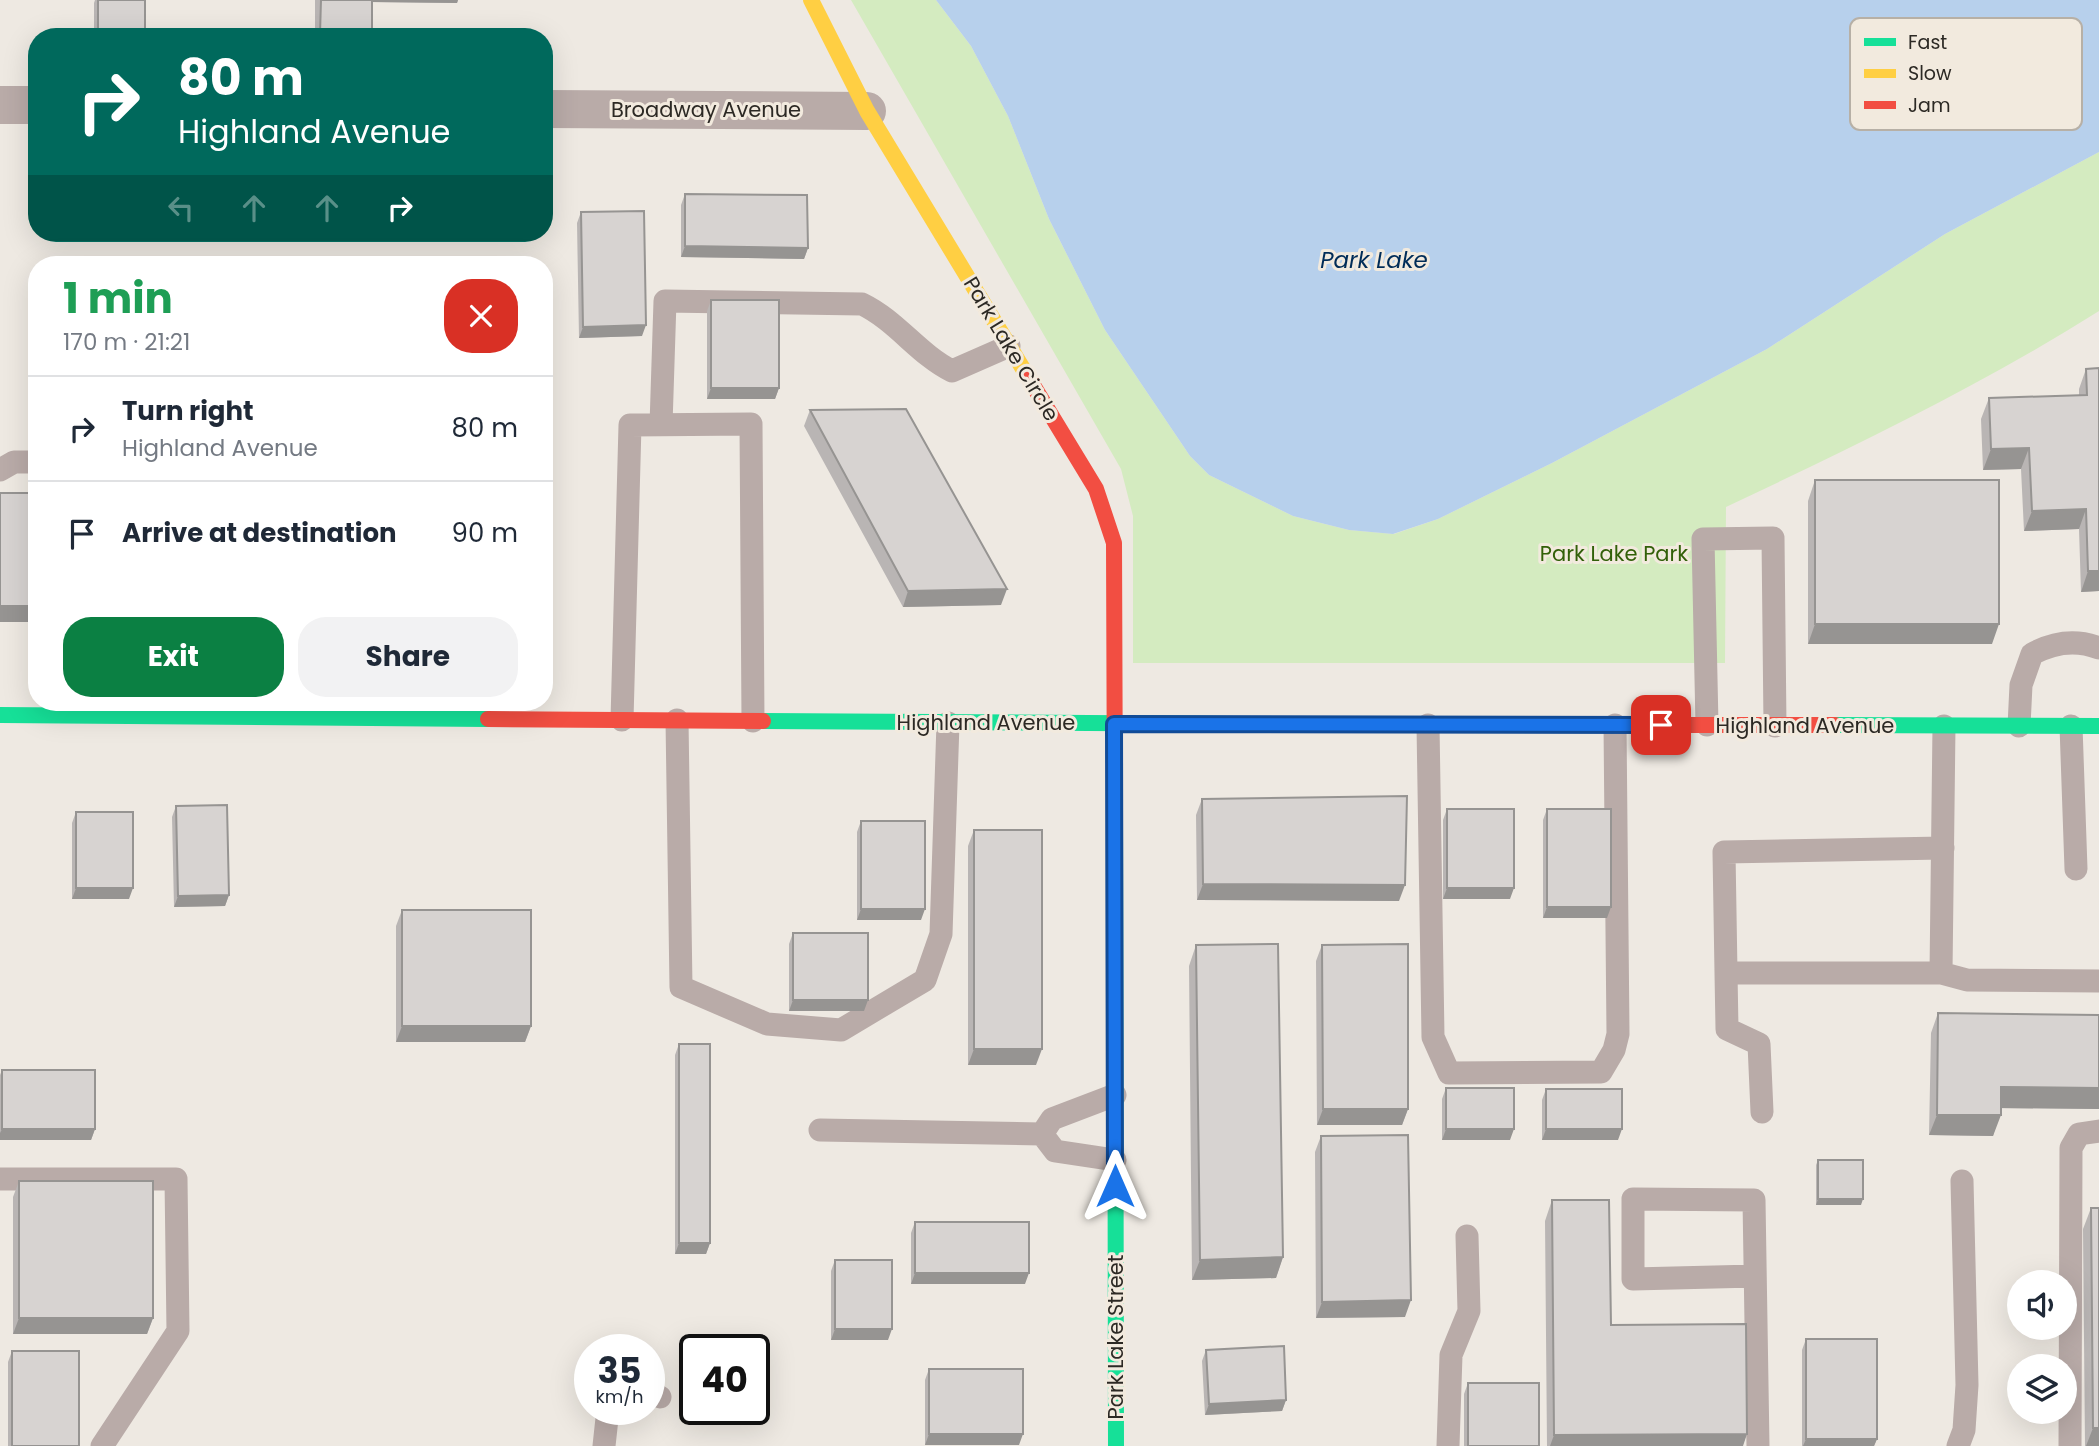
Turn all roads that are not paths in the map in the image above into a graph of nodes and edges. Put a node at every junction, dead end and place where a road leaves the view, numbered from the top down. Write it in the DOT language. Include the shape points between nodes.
graph roads {
  1 [pos="811,0"];
  2 [pos="0,105"];
  3 [pos="28,105"];
  4 [pos="553,108"];
  5 [pos="867,111"];
  6 [pos="1009,346"];
  7 [pos="661,425"];
  8 [pos="28,462"];
  9 [pos="0,470"];
  10 [pos="2099,648"];
  11 [pos="0,715"];
  12 [pos="622,720"];
  13 [pos="677,720"];
  14 [pos="753,721"];
  15 [pos="948,723"];
  16 [pos="1114,724"];
  17 [pos="1428,725"];
  18 [pos="1615,725"];
  19 [pos="1707,725"];
  20 [pos="1775,726"];
  21 [pos="1944,726"];
  22 [pos="2019,726"];
  23 [pos="2071,726"];
  24 [pos="2099,726"];
  25 [pos="1943,848"];
  26 [pos="2076,869"];
  27 [pos="1726,973"];
  28 [pos="1941,973"];
  29 [pos="2099,981"];
  30 [pos="1115,1095"];
  31 [pos="1762,1112"];
  32 [pos="820,1130"];
  33 [pos="2099,1131"];
  34 [pos="1042,1134"];
  35 [pos="1115,1160"];
  36 [pos="0,1179"];
  37 [pos="1962,1181"];
  38 [pos="1467,1236"];
  39 [pos="1755,1276"];
  40 [pos="606,1425"];
  41 [pos="103,1445"];
  42 [pos="604,1446"];
  43 [pos="1116,1446"];
  44 [pos="1448,1446"];
  45 [pos="1758,1446"];
  46 [pos="1958,1446"];
  47 [pos="2070,1446"];
  1 -- 5 [label="street, Park Lake Circle"];
  2 -- 3 [label="street"];
  4 -- 5 [label="street, Broadway Avenue"];
  5 -- 6 [label="street, Park Lake Circle"];
  6 -- 7 [label="lane" via="952,371 931,360 880,313 862,304 664,301"];
  6 -- 16 [label="street, Park Lake Circle" via="1096,489 1114,543"];
  7 -- 12 [label="lane" via="630,425"];
  7 -- 14 [label="lane" via="751,424"];
  8 -- 9 [label="lane" via="14,462"];
  10 -- 22 [label="lane" via="2066,643 2032,654 2021,685"];
  11 -- 12 [label="street, Highland Avenue"];
  12 -- 13 [label="street, Highland Avenue"];
  13 -- 14 [label="street, Highland Avenue"];
  13 -- 15 [label="lane" via="681,987 767,1024 841,1030 925,980 941,934"];
  14 -- 15 [label="street, Highland Avenue"];
  15 -- 16 [label="street, Highland Avenue"];
  16 -- 17 [label="street, Highland Avenue"];
  16 -- 30 [label="street, Park Lake Street"];
  17 -- 18 [label="street, Highland Avenue"];
  17 -- 18 [label="lane" via="1433,1037 1448,1073 1601,1073 1618,1034"];
  18 -- 19 [label="street, Highland Avenue"];
  19 -- 20 [label="street, Highland Avenue"];
  19 -- 20 [label="lane" via="1703,539 1773,538"];
  20 -- 21 [label="street, Highland Avenue"];
  21 -- 22 [label="street, Highland Avenue"];
  21 -- 25 [label="lane"];
  22 -- 23 [label="street, Highland Avenue"];
  23 -- 24 [label="street, Highland Avenue"];
  23 -- 26 [label="lane"];
  25 -- 27 [label="lane" via="1724,852"];
  25 -- 28 [label="lane"];
  27 -- 28 [label="lane"];
  27 -- 31 [label="lane" via="1727,1029 1759,1044"];
  28 -- 29 [label="lane" via="1967,980"];
  30 -- 34 [label="lane" via="1052,1119"];
  30 -- 35 [label="street, Park Lake Street"];
  32 -- 34 [label="lane"];
  33 -- 47 [label="lane" via="2079,1134 2071,1148"];
  34 -- 35 [label="lane" via="1055,1152"];
  35 -- 43 [label="street, Park Lake Street"];
  36 -- 41 [label="lane" via="176,1179 178,1331"];
  37 -- 46 [label="lane" via="1967,1385 1964,1430"];
  38 -- 44 [label="lane" via="1469,1311 1451,1355"];
  39 -- 39 [label="lane" via="1633,1279 1633,1199 1755,1200"];
  39 -- 45 [label="lane"];
  40 -- 42 [label="lane"];
}
